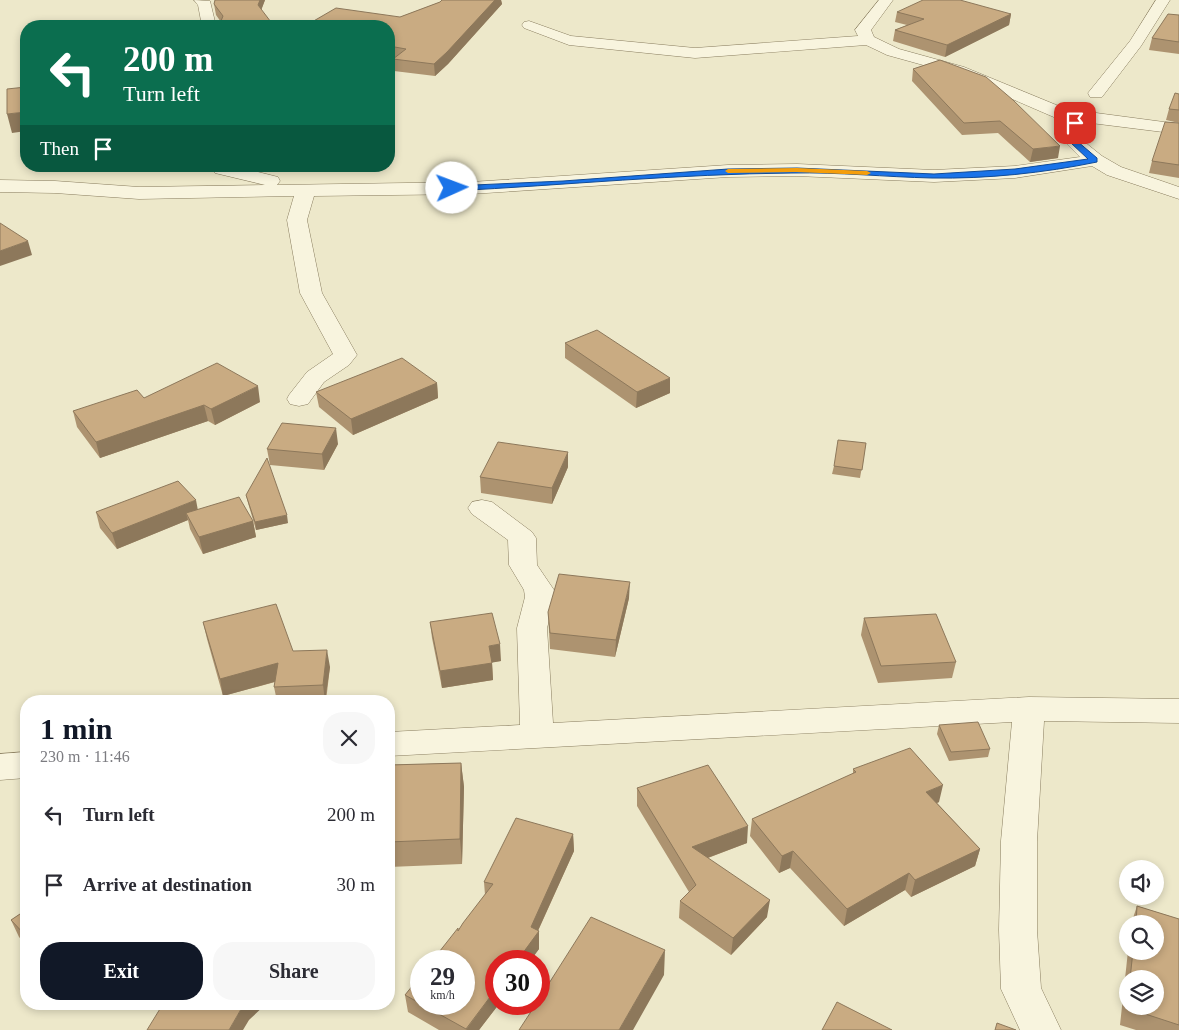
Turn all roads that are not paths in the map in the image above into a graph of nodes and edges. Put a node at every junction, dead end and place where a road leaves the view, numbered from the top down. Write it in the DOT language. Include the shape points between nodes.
graph roads {
  1 [pos="201,0"];
  2 [pos="886,0"];
  3 [pos="1163,0"];
  4 [pos="208,20"];
  5 [pos="529,25"];
  6 [pos="868,40"];
  7 [pos="1096,93"];
  8 [pos="1062,114"];
  9 [pos="1179,129"];
  10 [pos="1094,160"];
  11 [pos="234,172"];
  12 [pos="0,186"];
  13 [pos="306,190"];
  14 [pos="1179,193"];
  15 [pos="299,399"];
  16 [pos="482,508"];
  17 [pos="1029,709"];
  18 [pos="1179,711"];
  19 [pos="537,736"];
  20 [pos="395,744"];
  21 [pos="1041,1030"];
  1 -- 4 [label="street"];
  2 -- 6 [label="street" via="863,30"];
  3 -- 7 [label="street" via="1136,44"];
  5 -- 6 [label="street" via="569,40 695,53"];
  6 -- 8 [label="street" via="893,52 958,70"];
  8 -- 9 [label="street"];
  8 -- 10 [label="street" via="1075,123 1071,130 1074,142"];
  10 -- 13 [label="street" via="1015,172 934,176 797,170 728,171 480,188"];
  10 -- 14 [label="street" via="1114,171"];
  11 -- 13 [label="street"];
  12 -- 13 [label="street" via="139,193"];
  13 -- 15 [label="street" via="297,220 311,293 345,355 307,385"];
  16 -- 19 [label="street" via="522,538 523,565 539,590 532,628"];
  17 -- 18 [label="street"];
  17 -- 19 [label="street"];
  17 -- 21 [label="street" via="1019,840 1018,930 1022,989"];
  19 -- 20 [label="street"];
}
